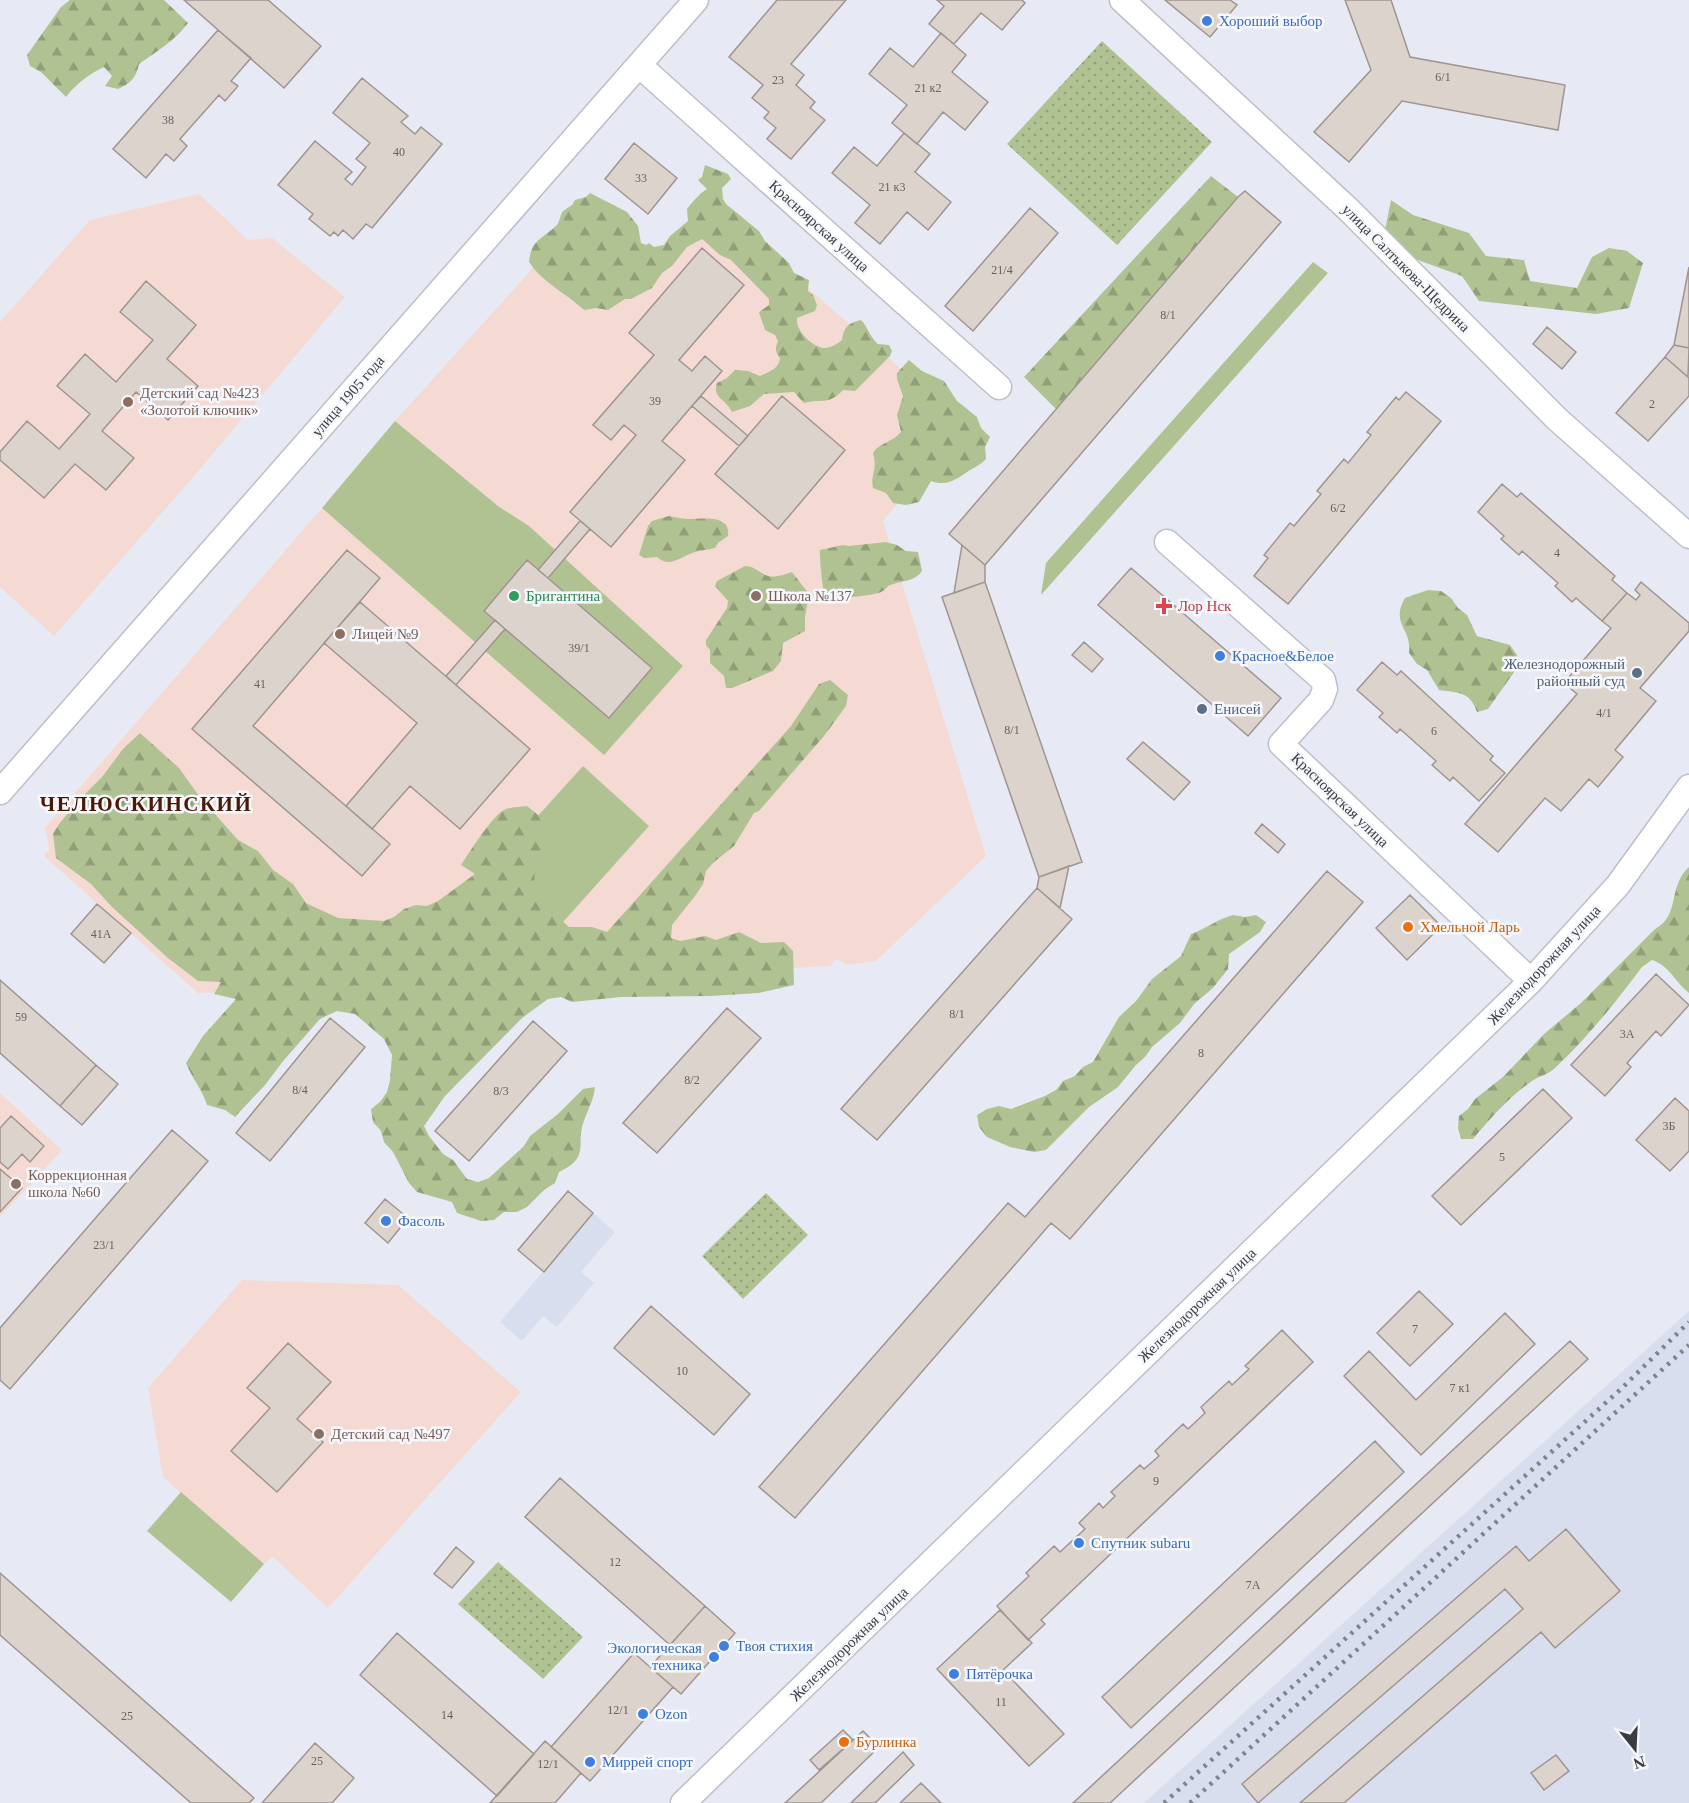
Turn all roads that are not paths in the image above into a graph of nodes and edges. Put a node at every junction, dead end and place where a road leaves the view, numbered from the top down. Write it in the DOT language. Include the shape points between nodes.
graph roads {
  1 [pos="696,0"];
  2 [pos="1122,0"];
  3 [pos="639,65"];
  4 [pos="999,387"];
  5 [pos="1689,536"];
  6 [pos="1167,542"];
  7 [pos="1689,788"];
  8 [pos="0,792"];
  9 [pos="1531,981"];
  10 [pos="683,1803"];
  1 -- 3 [label="street, улица 1905 года"];
  2 -- 5 [label="street, улица Салтыкова-Щедрина" via="1349,210 1557,418"];
  3 -- 4 [label="street, Красноярская улица"];
  3 -- 8 [label="street, улица 1905 года"];
  6 -- 9 [label="street, Красноярская улица" via="1323,680 1321,700 1281,744"];
  7 -- 9 [label="street, Железнодорожная улица" via="1618,885"];
  9 -- 10 [label="street, Железнодорожная улица"];
}
